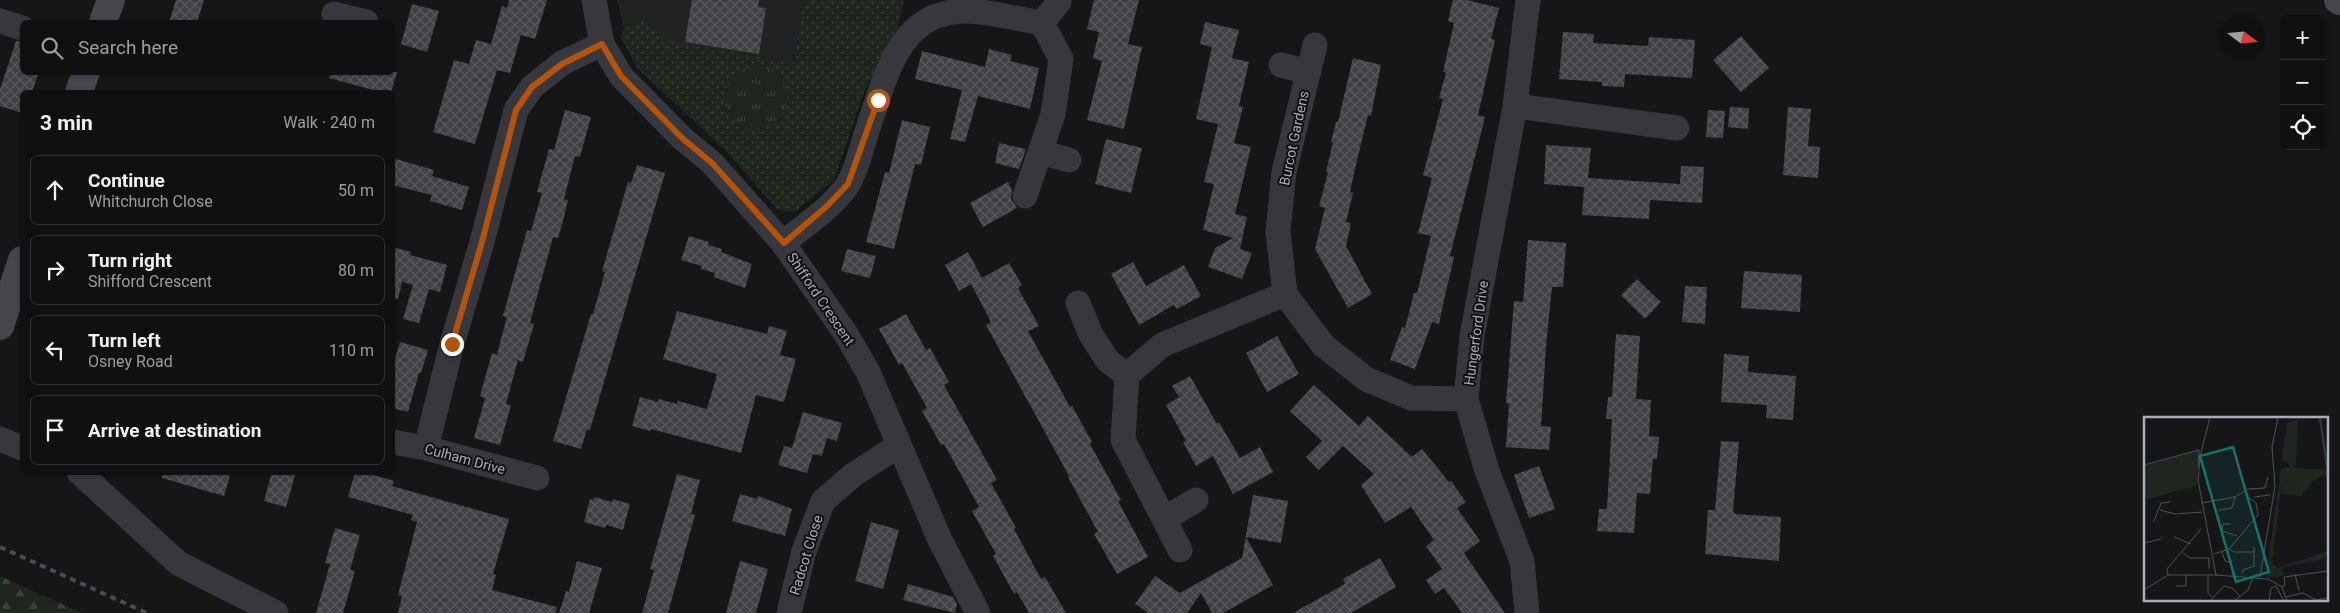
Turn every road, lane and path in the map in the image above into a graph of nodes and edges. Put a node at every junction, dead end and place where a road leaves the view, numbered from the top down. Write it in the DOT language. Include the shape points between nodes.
graph roads {
  1 [pos="111,0"];
  2 [pos="594,0"];
  3 [pos="1528,0"];
  4 [pos="1059,2"];
  5 [pos="334,14"];
  6 [pos="365,15"];
  7 [pos="104,20"];
  8 [pos="0,21"];
  9 [pos="1042,23"];
  10 [pos="20,27"];
  11 [pos="602,44"];
  12 [pos="1315,45"];
  13 [pos="1281,65"];
  14 [pos="1309,72"];
  15 [pos="85,75"];
  16 [pos="80,90"];
  17 [pos="1515,106"];
  18 [pos="1677,128"];
  19 [pos="1040,152"];
  20 [pos="1069,160"];
  21 [pos="1025,196"];
  22 [pos="784,243"];
  23 [pos="20,266"];
  24 [pos="1284,294"];
  25 [pos="1078,303"];
  26 [pos="0,324"];
  27 [pos="1127,375"];
  28 [pos="1466,399"];
  29 [pos="0,439"];
  30 [pos="395,443"];
  31 [pos="898,446"];
  32 [pos="20,447"];
  33 [pos="426,448"];
  34 [pos="82,475"];
  35 [pos="537,478"];
  36 [pos="1196,500"];
  37 [pos="1164,519"];
  38 [pos="1180,550"];
  39 [pos="276,613"];
  40 [pos="789,613"];
  41 [pos="978,613"];
  42 [pos="1527,613"];
  1 -- 7 [label="main road"];
  2 -- 11 [label="street, Shifford Crescent"];
  3 -- 17 [label="street, Hungerford Drive"];
  4 -- 9 [label="street"];
  5 -- 6 [label="street"];
  8 -- 10 [label="street"];
  9 -- 19 [label="street" via="1061,59 1053,114"];
  9 -- 22 [label="street" via="964,11 924,20 906,37 892,61 848,184"];
  11 -- 22 [label="street, Shifford Crescent" via="621,76 682,138 712,163"];
  11 -- 33 [label="street" via="562,64 532,87 516,110"];
  12 -- 14 [label="street, Burcot Gardens"];
  13 -- 14 [label="street, Burcot Gardens"];
  14 -- 24 [label="street, Burcot Gardens" via="1284,172 1278,231"];
  15 -- 16 [label="main road"];
  17 -- 18 [label="street"];
  17 -- 28 [label="street, Hungerford Drive" via="1472,336"];
  19 -- 20 [label="street"];
  19 -- 21 [label="street"];
  22 -- 31 [label="street, Shifford Crescent" via="868,372"];
  23 -- 26 [label="main road"];
  24 -- 27 [label="street" via="1162,345"];
  24 -- 28 [label="street" via="1323,345 1366,379 1411,398"];
  25 -- 27 [label="street" via="1091,335 1108,361"];
  27 -- 37 [label="street" via="1123,440"];
  28 -- 42 [label="street, Hungerford Drive" via="1487,471 1522,561"];
  29 -- 32 [label="street"];
  30 -- 33 [label="street, Culham Drive"];
  31 -- 40 [label="street, Radcot Close" via="853,475 823,501 804,551"];
  31 -- 41 [label="street, Shifford Crescent" via="940,540"];
  33 -- 35 [label="street, Culham Drive"];
  34 -- 39 [label="street" via="178,563"];
  36 -- 37 [label="street"];
  37 -- 38 [label="street"];
}
